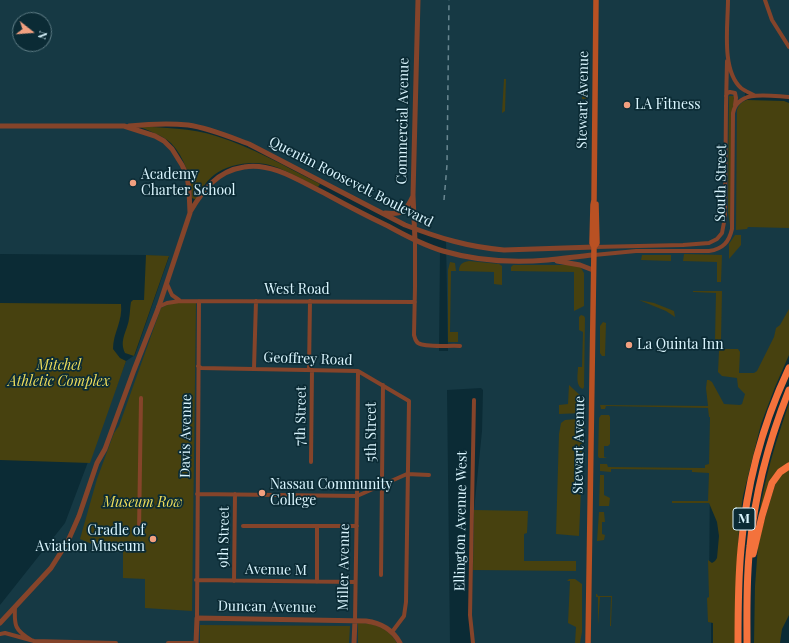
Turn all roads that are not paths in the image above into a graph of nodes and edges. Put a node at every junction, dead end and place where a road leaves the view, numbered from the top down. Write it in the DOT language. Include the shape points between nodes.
graph roads {
  1 [pos="418,0"];
  2 [pos="596,0"];
  3 [pos="728,0"];
  4 [pos="766,0"];
  5 [pos="789,47"];
  6 [pos="727,61"];
  7 [pos="755,96"];
  8 [pos="789,97"];
  9 [pos="726,98"];
  10 [pos="734,107"];
  11 [pos="0,126"];
  12 [pos="124,126"];
  13 [pos="413,195"];
  14 [pos="190,213"];
  15 [pos="381,213"];
  16 [pos="414,228"];
  17 [pos="724,228"];
  18 [pos="731,234"];
  19 [pos="415,241"];
  20 [pos="714,241"];
  21 [pos="594,247"];
  22 [pos="718,249"];
  23 [pos="594,255"];
  24 [pos="548,260"];
  25 [pos="593,270"];
  26 [pos="167,284"];
  27 [pos="180,300"];
  28 [pos="199,301"];
  29 [pos="256,301"];
  30 [pos="310,301"];
  31 [pos="415,302"];
  32 [pos="158,307"];
  33 [pos="460,346"];
  34 [pos="198,366"];
  35 [pos="254,368"];
  36 [pos="789,368"];
  37 [pos="311,370"];
  38 [pos="358,371"];
  39 [pos="383,385"];
  40 [pos="789,390"];
  41 [pos="141,398"];
  42 [pos="474,400"];
  43 [pos="311,462"];
  44 [pos="789,466"];
  45 [pos="407,474"];
  46 [pos="429,475"];
  47 [pos="382,485"];
  48 [pos="197,494"];
  49 [pos="235,494"];
  50 [pos="357,496"];
  51 [pos="243,526"];
  52 [pos="317,526"];
  53 [pos="357,526"];
  54 [pos="139,532"];
  55 [pos="381,575"];
  56 [pos="748,576"];
  57 [pos="196,580"];
  58 [pos="234,581"];
  59 [pos="317,582"];
  60 [pos="355,582"];
  61 [pos="15,606"];
  62 [pos="196,618"];
  63 [pos="355,620"];
  64 [pos="0,623"];
  65 [pos="392,632"];
  66 [pos="0,634"];
  67 [pos="34,641"];
  68 [pos="114,643"];
  69 [pos="168,643"];
  70 [pos="196,643"];
  71 [pos="354,643"];
  72 [pos="400,643"];
  73 [pos="473,643"];
  74 [pos="588,643"];
  75 [pos="738,643"];
  76 [pos="746,643"];
  1 -- 13 [label="street, Commercial Avenue"];
  2 -- 21 [label="main road, Stewart Avenue" via="592,218"];
  3 -- 6 [label="street, South Street"];
  4 -- 5 [label="street" via="772,20"];
  6 -- 7 [label="street" via="734,80"];
  6 -- 9 [label="street, South Street"];
  7 -- 8 [label="street"];
  7 -- 10 [label="street" via="739,100"];
  9 -- 10 [label="street, South Street" via="728,92 735,93"];
  9 -- 17 [label="street, South Street"];
  10 -- 18 [label="street, South Street"];
  11 -- 12 [label="street"];
  12 -- 14 [label="street" via="155,136 172,149 187,176"];
  12 -- 15 [label="street, Quentin Roosevelt Boulevard" via="183,125 232,137"];
  13 -- 15 [label="street" via="407,208 402,212"];
  13 -- 16 [label="street, Commercial Avenue"];
  14 -- 19 [label="street, Quentin Roosevelt Boulevard" via="204,191 219,177 236,168 264,167 289,176"];
  14 -- 26 [label="street"];
  15 -- 16 [label="street, Quentin Roosevelt Boulevard"];
  16 -- 19 [label="street, Commercial Avenue"];
  16 -- 21 [label="street, Quentin Roosevelt Boulevard" via="450,241 492,249"];
  17 -- 18 [label="street" via="726,234"];
  17 -- 20 [label="street, South Street"];
  18 -- 22 [label="street, South Street" via="726,244"];
  19 -- 24 [label="street, Quentin Roosevelt Boulevard" via="451,253 491,260"];
  19 -- 31 [label="street, Commercial Avenue"];
  20 -- 21 [label="street, South Street" via="694,245"];
  20 -- 22 [label="street" via="713,246"];
  21 -- 23 [label="main road, Stewart Avenue"];
  22 -- 23 [label="street"];
  23 -- 24 [label="street, Quentin Roosevelt Boulevard"];
  23 -- 25 [label="main road, Stewart Avenue"];
  24 -- 25 [label="street" via="580,265"];
  25 -- 74 [label="main road, Stewart Avenue"];
  26 -- 27 [label="street" via="172,295"];
  26 -- 32 [label="street"];
  27 -- 28 [label="street, West Road"];
  27 -- 32 [label="street, West Road"];
  28 -- 29 [label="street, West Road"];
  28 -- 34 [label="street, Davis Avenue"];
  29 -- 30 [label="street, West Road"];
  29 -- 35 [label="street"];
  30 -- 31 [label="street, West Road"];
  30 -- 37 [label="street, 7th Street"];
  31 -- 33 [label="street, Commercial Avenue" via="414,335 417,342 423,345"];
  32 -- 61 [label="street" via="68,541 51,568"];
  34 -- 35 [label="street, Geoffrey Road"];
  34 -- 48 [label="street, Davis Avenue"];
  35 -- 37 [label="street, Geoffrey Road"];
  36 -- 75 [label="highway, M" via="766,428 747,502 739,563"];
  37 -- 38 [label="street, Geoffrey Road"];
  37 -- 43 [label="street, 7th Street"];
  38 -- 39 [label="street, Geoffrey Road"];
  38 -- 50 [label="street, Miller Avenue"];
  39 -- 45 [label="street, Geoffrey Road" via="409,401"];
  39 -- 47 [label="street, 5th Street"];
  40 -- 56 [label="highway, M" via="774,430 762,475 753,522"];
  41 -- 54 [label="street"];
  42 -- 73 [label="street, Ellington Avenue West" via="470,615"];
  44 -- 56 [label="highway" via="780,472 772,483"];
  45 -- 46 [label="street"];
  45 -- 47 [label="street"];
  45 -- 65 [label="street" via="406,602 404,616"];
  47 -- 50 [label="street"];
  47 -- 55 [label="street, 5th Street"];
  48 -- 49 [label="street"];
  48 -- 57 [label="street, Davis Avenue"];
  49 -- 50 [label="street"];
  49 -- 58 [label="street, 9th Street"];
  50 -- 53 [label="street, Miller Avenue"];
  51 -- 52 [label="street"];
  52 -- 53 [label="street"];
  52 -- 59 [label="street"];
  53 -- 60 [label="street, Miller Avenue"];
  56 -- 76 [label="highway, M"];
  57 -- 58 [label="street, Avenue M"];
  57 -- 62 [label="street, Davis Avenue"];
  58 -- 59 [label="street, Avenue M"];
  59 -- 60 [label="street, Avenue M"];
  60 -- 63 [label="street, Miller Avenue"];
  61 -- 64 [label="street"];
  61 -- 67 [label="street" via="14,624 18,631"];
  62 -- 63 [label="street, Duncan Avenue"];
  62 -- 70 [label="street, Davis Avenue"];
  63 -- 65 [label="street, Duncan Avenue" via="382,625"];
  63 -- 71 [label="street, Miller Avenue"];
  65 -- 72 [label="street, Duncan Avenue"];
  66 -- 67 [label="street"];
  67 -- 68 [label="street"];
  69 -- 70 [label="street"];
}
